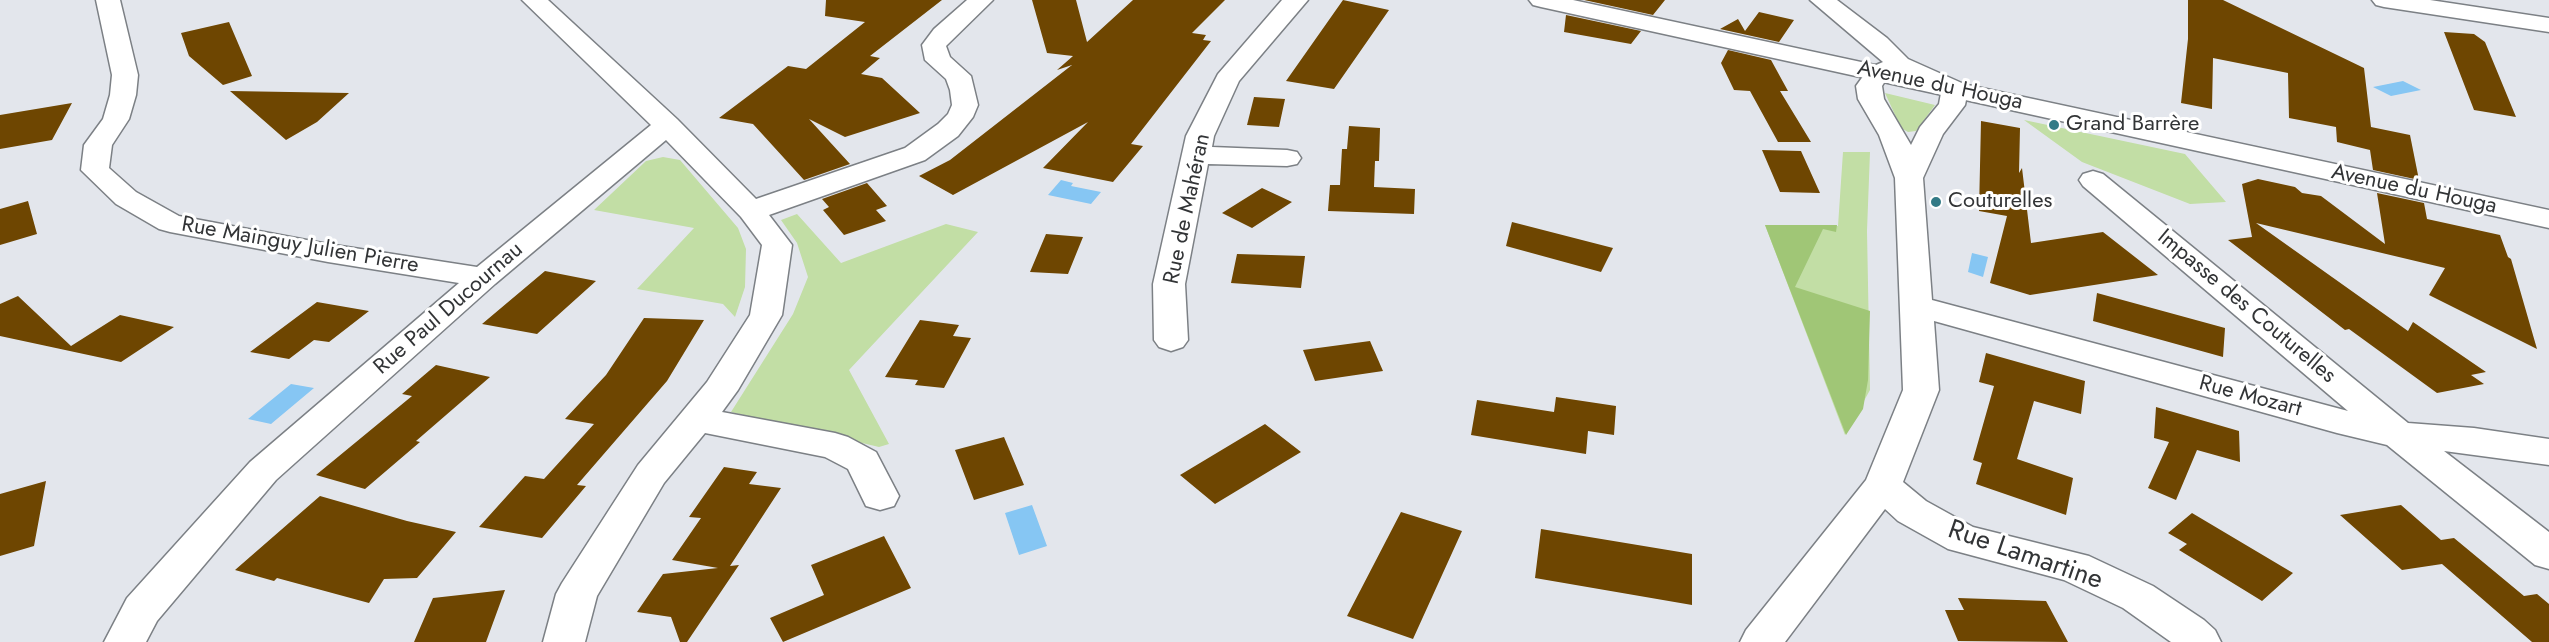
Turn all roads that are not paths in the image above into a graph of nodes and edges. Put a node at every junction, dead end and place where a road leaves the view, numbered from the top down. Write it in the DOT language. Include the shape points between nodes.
graph roads {
  1 [pos="108,0"];
  2 [pos="534,0"];
  3 [pos="981,0"];
  4 [pos="1296,0"];
  5 [pos="1541,0"];
  6 [pos="1821,0"];
  7 [pos="2384,0"];
  8 [pos="2549,25"];
  9 [pos="1889,68"];
  10 [pos="1955,90"];
  11 [pos="667,125"];
  12 [pos="1196,154"];
  13 [pos="1287,158"];
  14 [pos="1909,178"];
  15 [pos="2093,180"];
  16 [pos="751,211"];
  17 [pos="2549,219"];
  18 [pos="484,277"];
  19 [pos="1917,306"];
  20 [pos="1171,340"];
  21 [pos="696,419"];
  22 [pos="2399,435"];
  23 [pos="2549,452"];
  24 [pos="1883,485"];
  25 [pos="880,496"];
  26 [pos="2549,554"];
  27 [pos="125,642"];
  28 [pos="564,642"];
  29 [pos="1761,642"];
  30 [pos="2200,642"];
  1 -- 18 [label="street, Rue Mainguy Julien Pierre" via="125,75 116,119 99,145 95,170 126,198 170,223"];
  2 -- 11 [label="street"];
  3 -- 16 [label="street" via="934,45 938,60 958,76 963,90 965,105 948,130 915,154"];
  4 -- 12 [label="street, Rue de Mahéran" via="1227,79 1200,136"];
  5 -- 9 [label="street, Avenue du Houga"];
  6 -- 9 [label="street" via="1878,43"];
  7 -- 8 [label="street"];
  9 -- 10 [label="street, Avenue du Houga"];
  9 -- 14 [label="street" via="1869,86 1871,99 1893,135"];
  10 -- 14 [label="street" via="1952,105 1930,133"];
  10 -- 17 [label="street, Avenue du Houga"];
  11 -- 16 [label="street"];
  11 -- 18 [label="street, Rue Paul Ducournau"];
  12 -- 13 [label="street"];
  12 -- 20 [label="street, Rue de Mahéran" via="1169,284"];
  14 -- 19 [label="street"];
  15 -- 22 [label="street, Impasse des Couturelles"];
  16 -- 21 [label="street" via="777,245 765,315 720,390"];
  18 -- 27 [label="street, Rue Paul Ducournau" via="263,471 142,610"];
  19 -- 22 [label="street, Rue Mozart"];
  19 -- 24 [label="street" via="1921,390"];
  21 -- 25 [label="street" via="835,446 863,461"];
  21 -- 28 [label="street" via="651,474 577,594"];
  22 -- 23 [label="street"];
  22 -- 26 [label="street, Rue Mozart"];
  24 -- 29 [label="street"];
  24 -- 30 [label="street, Rue Lamartine" via="1912,511 1962,539 2075,567 2138,597"];
}
